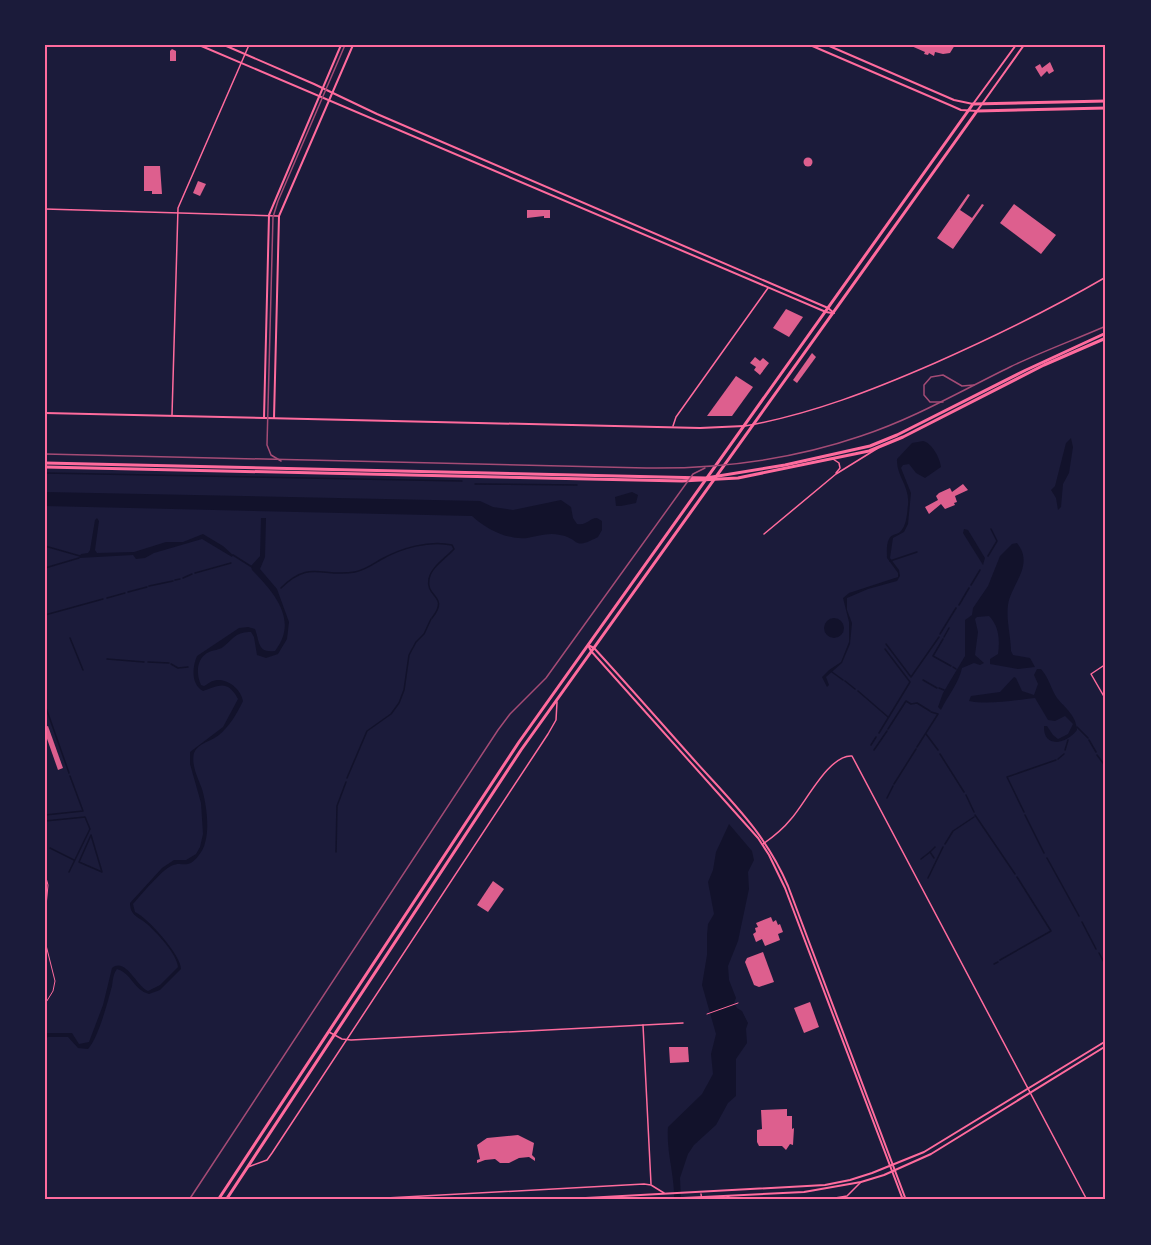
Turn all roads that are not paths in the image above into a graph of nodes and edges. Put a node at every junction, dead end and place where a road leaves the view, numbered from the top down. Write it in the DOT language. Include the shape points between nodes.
graph roads {
  1 [pos="199,45"];
  2 [pos="224,45"];
  3 [pos="249,45"];
  4 [pos="341,45"];
  5 [pos="352,45"];
  6 [pos="810,45"];
  7 [pos="826,45"];
  8 [pos="1016,45"];
  9 [pos="1024,45"];
  10 [pos="245,54"];
  11 [pos="241,63"];
  12 [pos="322,88"];
  13 [pos="332,93"];
  14 [pos="319,97"];
  15 [pos="1106,100"];
  16 [pos="329,101"];
  17 [pos="982,103"];
  18 [pos="973,104"];
  19 [pos="1106,108"];
  20 [pos="968,111"];
  21 [pos="976,111"];
  22 [pos="45,209"];
  23 [pos="178,212"];
  24 [pos="269,215"];
  25 [pos="279,216"];
  26 [pos="1106,277"];
  27 [pos="771,284"];
  28 [pos="769,287"];
  29 [pos="827,310"];
  30 [pos="834,313"];
  31 [pos="1106,333"];
  32 [pos="1106,338"];
  33 [pos="45,413"];
  34 [pos="172,416"];
  35 [pos="264,418"];
  36 [pos="274,418"];
  37 [pos="755,424"];
  38 [pos="744,426"];
  39 [pos="673,427"];
  40 [pos="879,447"];
  41 [pos="832,459"];
  42 [pos="45,465"];
  43 [pos="836,474"];
  44 [pos="718,476"];
  45 [pos="705,480"];
  46 [pos="714,481"];
  47 [pos="764,534"];
  48 [pos="588,645"];
  49 [pos="593,649"];
  50 [pos="1106,664"];
  51 [pos="557,700"];
  52 [pos="1106,700"];
  53 [pos="764,843"];
  54 [pos="683,1023"];
  55 [pos="643,1025"];
  56 [pos="328,1032"];
  57 [pos="333,1035"];
  58 [pos="347,1040"];
  59 [pos="1106,1041"];
  60 [pos="1106,1046"];
  61 [pos="1028,1090"];
  62 [pos="1030,1094"];
  63 [pos="892,1166"];
  64 [pos="248,1168"];
  65 [pos="894,1172"];
  66 [pos="861,1182"];
  67 [pos="651,1185"];
  68 [pos="667,1194"];
  69 [pos="701,1196"];
  70 [pos="726,1196"];
  71 [pos="669,1199"];
  72 [pos="218,1200"];
  73 [pos="226,1200"];
  74 [pos="350,1200"];
  75 [pos="549,1200"];
  76 [pos="642,1200"];
  77 [pos="734,1200"];
  78 [pos="823,1200"];
  79 [pos="904,1200"];
  80 [pos="1087,1200"];
  1 -- 11 [label="street"];
  2 -- 10 [label="street"];
  3 -- 10 [label="street"];
  4 -- 12 [label="street"];
  5 -- 13 [label="street"];
  6 -- 20 [label="street"];
  7 -- 18 [label="street" via="954,100"];
  8 -- 18 [label="street"];
  9 -- 17 [label="street"];
  10 -- 11 [label="street"];
  10 -- 12 [label="street"];
  11 -- 14 [label="street"];
  11 -- 23 [label="street"];
  12 -- 13 [label="street"];
  12 -- 14 [label="street"];
  13 -- 16 [label="street"];
  13 -- 27 [label="street"];
  14 -- 16 [label="street"];
  14 -- 24 [label="street"];
  15 -- 17 [label="main road"];
  16 -- 25 [label="street"];
  16 -- 28 [label="street"];
  17 -- 18 [label="main road"];
  17 -- 21 [label="street"];
  18 -- 20 [label="main road"];
  19 -- 21 [label="main road"];
  20 -- 21 [label="street"];
  20 -- 29 [label="main road"];
  21 -- 30 [label="main road"];
  22 -- 23 [label="street"];
  23 -- 24 [label="street"];
  23 -- 34 [label="street"];
  24 -- 25 [label="street"];
  24 -- 35 [label="street"];
  25 -- 36 [label="street"];
  26 -- 37 [label="street" via="1018,324 918,370 823,407"];
  27 -- 28 [label="street"];
  27 -- 29 [label="street"];
  28 -- 29 [label="street"];
  28 -- 39 [label="street" via="676,417"];
  29 -- 30 [label="street"];
  29 -- 38 [label="main road"];
  30 -- 37 [label="main road"];
  31 -- 44 [label="main road" via="870,446"];
  32 -- 40 [label="main road"];
  33 -- 34 [label="street"];
  34 -- 35 [label="street"];
  35 -- 36 [label="street"];
  36 -- 39 [label="street"];
  37 -- 38 [label="street"];
  37 -- 44 [label="main road"];
  38 -- 39 [label="street"];
  38 -- 45 [label="main road"];
  40 -- 41 [label="main road"];
  40 -- 43 [label="street"];
  41 -- 43 [label="street" via="839,463"];
  41 -- 46 [label="main road"];
  42 -- 45 [label="main road"];
  43 -- 47 [label="street"];
  44 -- 45 [label="main road"];
  44 -- 46 [label="main road"];
  45 -- 46 [label="main road"];
  45 -- 48 [label="main road"];
  46 -- 49 [label="main road"];
  48 -- 49 [label="street"];
  48 -- 56 [label="main road" via="519,742"];
  49 -- 51 [label="main road"];
  49 -- 53 [label="street"];
  50 -- 52 [label="street" via="1091,674"];
  51 -- 57 [label="main road"];
  51 -- 58 [label="street" via="558,714 552,727"];
  53 -- 61 [label="street" via="792,819 819,780 838,761 852,756"];
  53 -- 63 [label="street"];
  54 -- 55 [label="street"];
  55 -- 58 [label="street"];
  55 -- 67 [label="street"];
  56 -- 57 [label="street"];
  56 -- 72 [label="main road"];
  57 -- 58 [label="street"];
  57 -- 64 [label="main road"];
  58 -- 64 [label="street" via="267,1160"];
  59 -- 61 [label="street"];
  60 -- 62 [label="street"];
  61 -- 62 [label="street"];
  61 -- 63 [label="street"];
  62 -- 65 [label="street" via="932,1154"];
  62 -- 80 [label="street"];
  63 -- 65 [label="street"];
  63 -- 69 [label="street" via="825,1185"];
  64 -- 73 [label="main road"];
  65 -- 66 [label="street"];
  65 -- 79 [label="street"];
  66 -- 70 [label="street" via="804,1192"];
  66 -- 78 [label="street" via="847,1196"];
  67 -- 68 [label="street"];
  67 -- 74 [label="street"];
  68 -- 69 [label="street"];
  68 -- 75 [label="street"];
  69 -- 70 [label="street"];
  69 -- 71 [label="street"];
  70 -- 77 [label="street"];
  71 -- 76 [label="street"];
}
